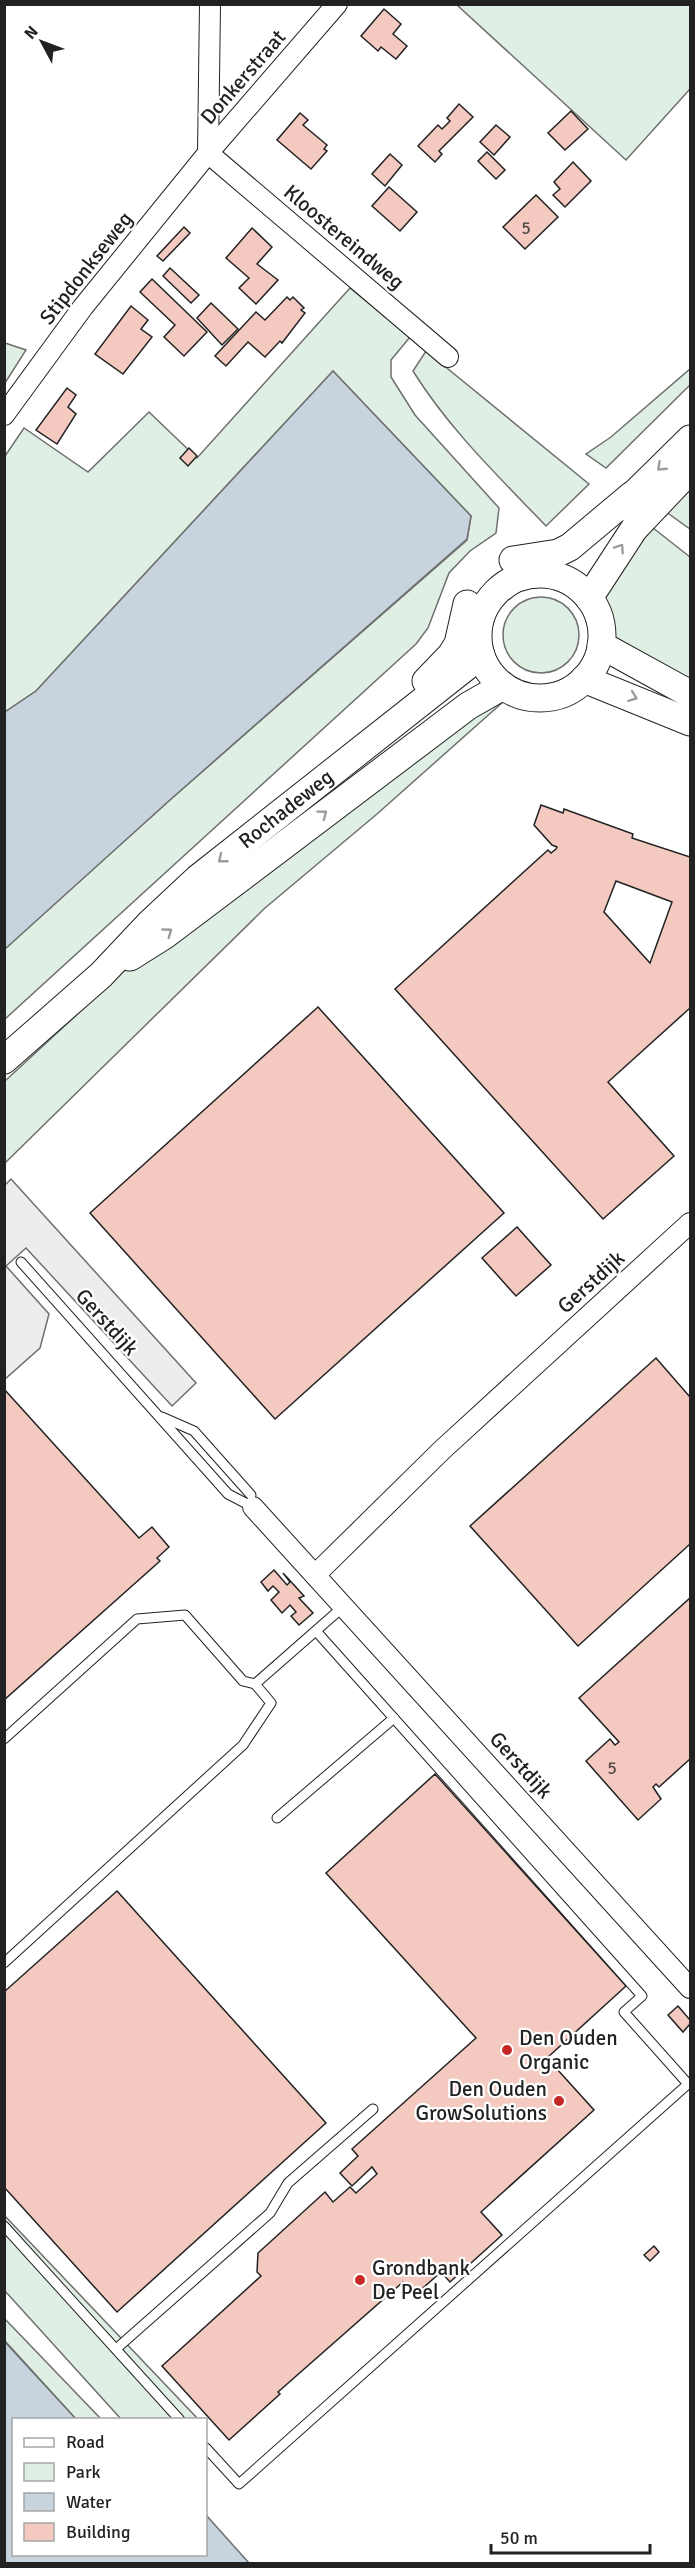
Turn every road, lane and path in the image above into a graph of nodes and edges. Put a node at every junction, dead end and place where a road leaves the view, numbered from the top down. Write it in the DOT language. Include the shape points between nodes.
graph roads {
  1 [pos="210,4"];
  2 [pos="337,4"];
  3 [pos="208,153"];
  4 [pos="448,357"];
  5 [pos="4,415"];
  6 [pos="690,439"];
  7 [pos="690,470"];
  8 [pos="632,495"];
  9 [pos="564,578"];
  10 [pos="590,598"];
  11 [pos="601,645"];
  12 [pos="481,655"];
  13 [pos="584,679"];
  14 [pos="503,686"];
  15 [pos="690,694"];
  16 [pos="690,722"];
  17 [pos="366,744"];
  18 [pos="101,975"];
  19 [pos="4,1060"];
  20 [pos="690,1223"];
  21 [pos="21,1262"];
  22 [pos="157,1414"];
  23 [pos="252,1501"];
  24 [pos="315,1575"];
  25 [pos="344,1606"];
  26 [pos="316,1631"];
  27 [pos="255,1684"];
  28 [pos="394,1718"];
  29 [pos="4,1738"];
  30 [pos="277,1818"];
  31 [pos="4,1963"];
  32 [pos="690,1988"];
  33 [pos="373,2109"];
  34 [pos="4,2226"];
  35 [pos="116,2349"];
  36 [pos="178,2418"];
  37 [pos="207,2449"];
  1 -- 3 [label="street"];
  2 -- 3 [label="street, Donkerstraat"];
  3 -- 4 [label="street, Kloostereindweg"];
  3 -- 5 [label="street, Stipdonkseweg" via="83,307"];
  6 -- 8 [label="main road, one-way"];
  10 -- 7 [label="main road, one-way" via="634,529"];
  8 -- 9 [label="main road"];
  8 -- 17 [label="main road" via="570,547 558,553 511,561 487,576 468,604 458,644 451,655"];
  9 -- 10 [label="main road"];
  9 -- 12 [label="main road" via="528,574 497,590 480,620"];
  10 -- 11 [label="main road" via="602,628"];
  11 -- 13 [label="main road" via="596,663"];
  11 -- 15 [label="main road"];
  12 -- 14 [label="main road" via="489,672"];
  12 -- 17 [label="main road, Rochadeweg"];
  13 -- 14 [label="main road" via="566,692 545,698 526,696"];
  13 -- 16 [label="main road, one-way"];
  18 -- 14 [label="main road, Rochadeweg, one-way" via="165,935 389,764 468,706"];
  17 -- 18 [label="main road, Rochadeweg, one-way" via="197,879"];
  18 -- 19 [label="main road, Rochadeweg"];
  20 -- 24 [label="street, Gerstdijk" via="442,1450"];
  21 -- 22 [label="lane, Gerstdijk"];
  22 -- 23 [label="lane, Gerstdijk" via="194,1431"];
  22 -- 23 [label="lane, Gerstdijk" via="228,1494"];
  23 -- 24 [label="street, Gerstdijk"];
  24 -- 25 [label="street, Gerstdijk"];
  25 -- 26 [label="lane"];
  25 -- 32 [label="street, Gerstdijk"];
  26 -- 27 [label="lane"];
  26 -- 28 [label="lane"];
  27 -- 29 [label="lane" via="243,1681 184,1615 137,1618"];
  27 -- 31 [label="lane" via="271,1703 243,1745"];
  28 -- 30 [label="lane"];
  28 -- 37 [label="lane" via="642,1996 624,2012 688,2084 239,2484"];
  33 -- 35 [label="lane" via="288,2183 270,2213"];
  34 -- 35 [label="lane"];
  35 -- 36 [label="lane"];
}
